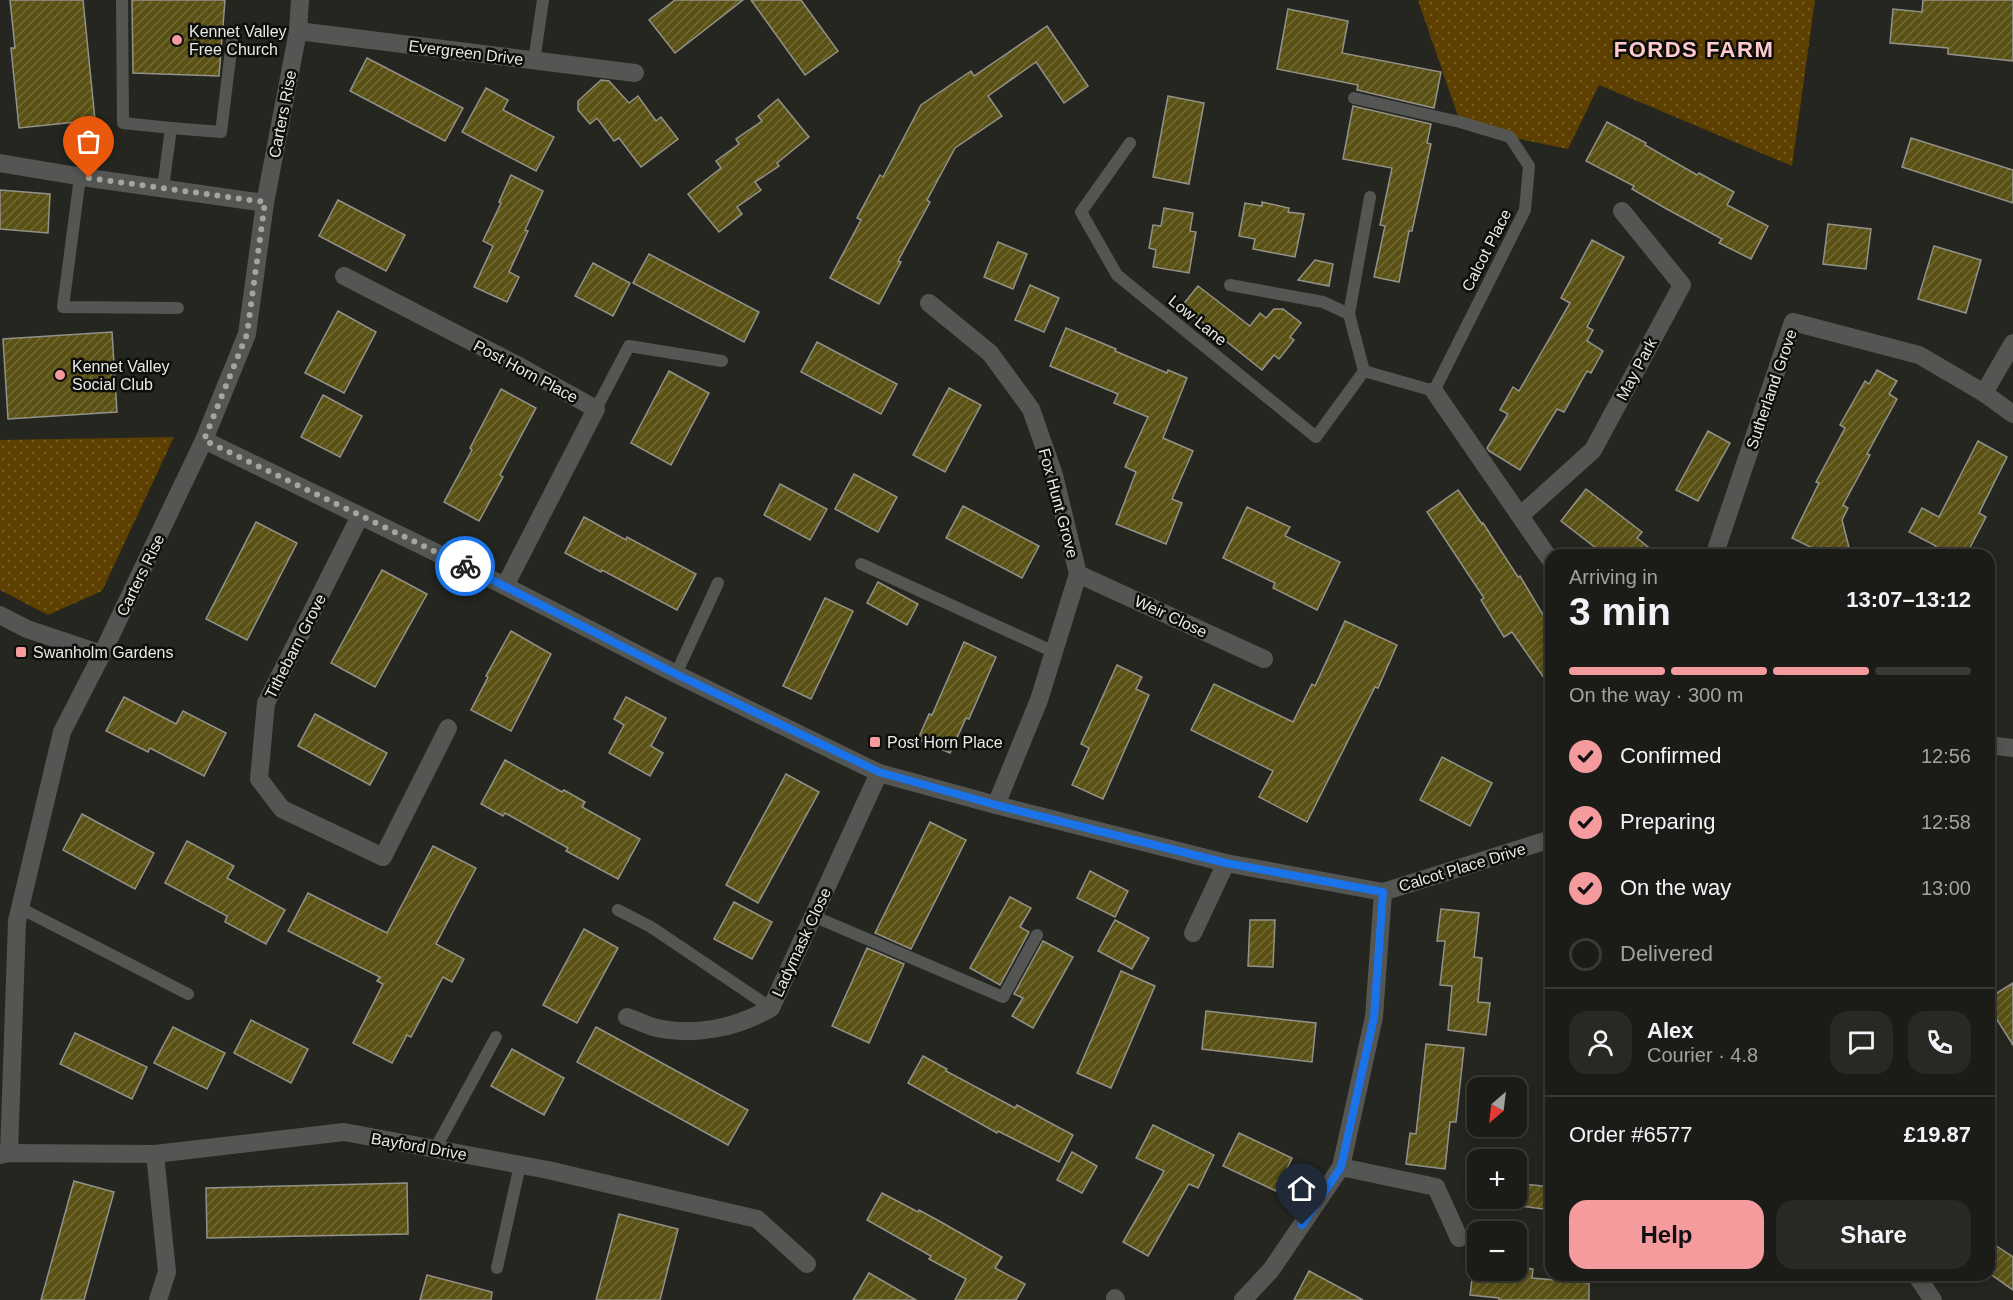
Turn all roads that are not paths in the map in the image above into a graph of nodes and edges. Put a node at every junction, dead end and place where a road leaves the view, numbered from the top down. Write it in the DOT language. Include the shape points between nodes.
graph roads {
  1 [pos="122,0"];
  2 [pos="300,0"];
  3 [pos="543,0"];
  4 [pos="298,31"];
  5 [pos="232,42"];
  6 [pos="534,60"];
  7 [pos="634,73"];
  8 [pos="1354,98"];
  9 [pos="171,128"];
  10 [pos="1130,143"];
  11 [pos="0,163"];
  12 [pos="80,177"];
  13 [pos="163,188"];
  14 [pos="1370,197"];
  15 [pos="265,202"];
  16 [pos="1622,211"];
  17 [pos="344,276"];
  18 [pos="1230,285"];
  19 [pos="929,303"];
  20 [pos="178,308"];
  21 [pos="1349,314"];
  22 [pos="2013,343"];
  23 [pos="722,360"];
  24 [pos="1364,371"];
  25 [pos="1434,391"];
  26 [pos="1984,393"];
  27 [pos="596,409"];
  28 [pos="2013,414"];
  29 [pos="204,440"];
  30 [pos="1521,515"];
  31 [pos="360,516"];
  32 [pos="1717,547"];
  33 [pos="1545,552"];
  34 [pos="861,564"];
  35 [pos="1078,574"];
  36 [pos="718,583"];
  37 [pos="505,586"];
  38 [pos="0,615"];
  39 [pos="1054,652"];
  40 [pos="102,654"];
  41 [pos="1264,659"];
  42 [pos="676,674"];
  43 [pos="448,728"];
  44 [pos="1995,746"];
  45 [pos="2013,748"];
  46 [pos="879,772"];
  47 [pos="996,805"];
  48 [pos="1545,841"];
  49 [pos="1226,863"];
  50 [pos="1383,892"];
  51 [pos="20,908"];
  52 [pos="618,910"];
  53 [pos="813,916"];
  54 [pos="1193,933"];
  55 [pos="1037,935"];
  56 [pos="188,994"];
  57 [pos="771,1008"];
  58 [pos="627,1017"];
  59 [pos="496,1037"];
  60 [pos="435,1149"];
  61 [pos="4,1154"];
  62 [pos="155,1154"];
  63 [pos="520,1165"];
  64 [pos="1341,1167"];
  65 [pos="1459,1238"];
  66 [pos="807,1264"];
  67 [pos="497,1268"];
  68 [pos="1920,1281"];
  69 [pos="158,1300"];
  70 [pos="1243,1300"];
  71 [pos="1933,1300"];
  1 -- 9 [label="lane" via="123,123"];
  2 -- 4 [label="street, Carters Rise"];
  3 -- 6 [label="lane"];
  4 -- 6 [label="street, Evergreen Drive"];
  4 -- 15 [label="street, Carters Rise"];
  5 -- 9 [label="lane" via="221,132"];
  6 -- 7 [label="street, Evergreen Drive"];
  8 -- 25 [label="lane, Calcot Place" via="1510,137 1529,166 1525,210"];
  9 -- 13 [label="lane"];
  10 -- 24 [label="lane, Low Lane" via="1081,212 1117,275 1317,437"];
  11 -- 12 [label="street"];
  12 -- 13 [label="street"];
  12 -- 20 [label="lane" via="63,307"];
  13 -- 15 [label="street"];
  14 -- 21 [label="lane"];
  15 -- 29 [label="street, Carters Rise" via="247,334"];
  16 -- 30 [label="street, May Park" via="1682,285 1593,450"];
  17 -- 27 [label="street, Post Horn Place"];
  18 -- 21 [label="lane" via="1323,302"];
  19 -- 35 [label="street, Fox Hunt Grove" via="990,353 1031,409 1054,475"];
  21 -- 24 [label="lane"];
  22 -- 26 [label="street"];
  23 -- 27 [label="lane" via="629,346"];
  24 -- 25 [label="lane"];
  25 -- 30 [label="street"];
  26 -- 28 [label="street, Sutherland Grove"];
  26 -- 32 [label="street, Sutherland Grove" via="1919,356 1793,322"];
  27 -- 37 [label="street, Post Horn Place"];
  29 -- 31 [label="street, Calcot Place Drive"];
  29 -- 40 [label="street, Carters Rise"];
  30 -- 33 [label="street"];
  31 -- 37 [label="street, Calcot Place Drive"];
  31 -- 43 [label="street, Tithebarn Grove" via="266,704 259,779 282,809 383,857"];
  34 -- 39 [label="lane"];
  35 -- 39 [label="street, Fox Hunt Grove"];
  35 -- 41 [label="street, Weir Close"];
  36 -- 42 [label="lane"];
  37 -- 42 [label="street, Calcot Place Drive"];
  38 -- 40 [label="street" via="27,629"];
  39 -- 47 [label="street, Fox Hunt Grove"];
  40 -- 51 [label="street, Carters Rise" via="62,732"];
  42 -- 46 [label="street, Calcot Place Drive"];
  44 -- 45 [label="street"];
  46 -- 47 [label="street, Calcot Place Drive"];
  46 -- 53 [label="street, Ladymask Close"];
  47 -- 49 [label="street, Calcot Place Drive"];
  48 -- 50 [label="street, Calcot Place Drive"];
  49 -- 50 [label="street, Calcot Place Drive"];
  49 -- 54 [label="street"];
  50 -- 64 [label="street" via="1374,1017"];
  51 -- 56 [label="lane"];
  51 -- 61 [label="street, Carters Rise"];
  52 -- 57 [label="lane" via="651,927"];
  53 -- 55 [label="lane" via="1003,997"];
  53 -- 57 [label="street, Ladymask Close"];
  57 -- 58 [label="street, Ladymask Close" via="724,1028 702,1030 653,1027"];
  59 -- 60 [label="lane"];
  60 -- 62 [label="street, Bayford Drive" via="344,1132"];
  60 -- 63 [label="street, Bayford Drive"];
  61 -- 62 [label="street, Bayford Drive"];
  62 -- 69 [label="street" via="167,1272"];
  63 -- 66 [label="street, Bayford Drive" via="757,1220"];
  63 -- 67 [label="lane"];
  64 -- 65 [label="street" via="1436,1187"];
  64 -- 70 [label="street" via="1271,1270"];
  68 -- 71 [label="street"];
}
